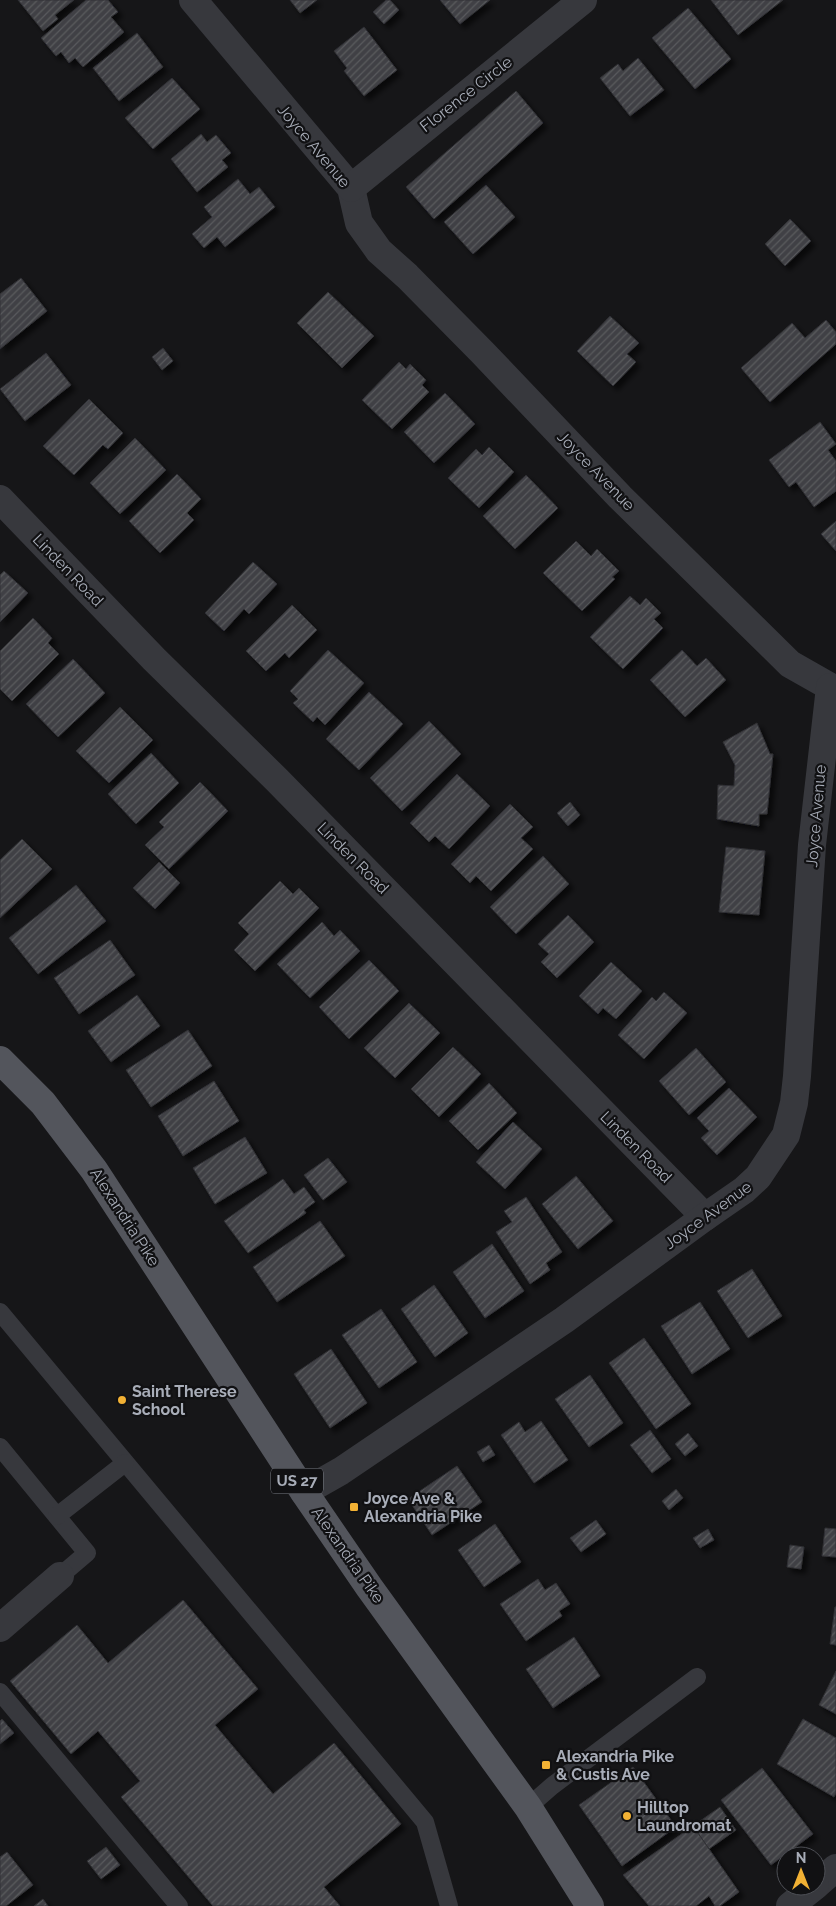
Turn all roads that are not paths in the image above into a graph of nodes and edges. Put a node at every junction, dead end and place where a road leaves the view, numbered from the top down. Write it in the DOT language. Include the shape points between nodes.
graph roads {
  1 [pos="193,0"];
  2 [pos="582,0"];
  3 [pos="351,188"];
  4 [pos="0,499"];
  5 [pos="833,689"];
  6 [pos="0,1060"];
  7 [pos="705,1217"];
  8 [pos="0,1312"];
  9 [pos="0,1447"];
  10 [pos="125,1463"];
  11 [pos="304,1492"];
  12 [pos="57,1516"];
  13 [pos="60,1576"];
  14 [pos="0,1628"];
  15 [pos="697,1677"];
  16 [pos="0,1692"];
  17 [pos="528,1807"];
  18 [pos="836,1868"];
  19 [pos="826,1876"];
  20 [pos="802,1896"];
  21 [pos="179,1906"];
  22 [pos="449,1906"];
  23 [pos="590,1906"];
  24 [pos="790,1906"];
  1 -- 3 [label="street, Joyce Avenue"];
  2 -- 3 [label="street, Florence Circle"];
  3 -- 5 [label="street, Joyce Avenue" via="360,223 379,251 482,352 620,497 790,664"];
  4 -- 7 [label="street, Linden Road"];
  5 -- 7 [label="street, Joyce Avenue" via="812,845 794,1103 786,1135 758,1178"];
  6 -- 11 [label="main road, Alexandria Pike / US 27" via="43,1103 94,1170"];
  7 -- 11 [label="street, Joyce Avenue" via="548,1331 341,1471"];
  8 -- 10 [label="lane"];
  9 -- 12 [label="lane"];
  10 -- 12 [label="lane"];
  10 -- 22 [label="lane" via="424,1822"];
  11 -- 17 [label="main road, Alexandria Pike / US 27"];
  12 -- 13 [label="lane" via="87,1553"];
  13 -- 14 [label="street"];
  15 -- 17 [label="lane"];
  16 -- 21 [label="lane"];
  17 -- 23 [label="main road, Alexandria Pike / US 27"];
  18 -- 19 [label="street"];
  20 -- 24 [label="street"];
}
